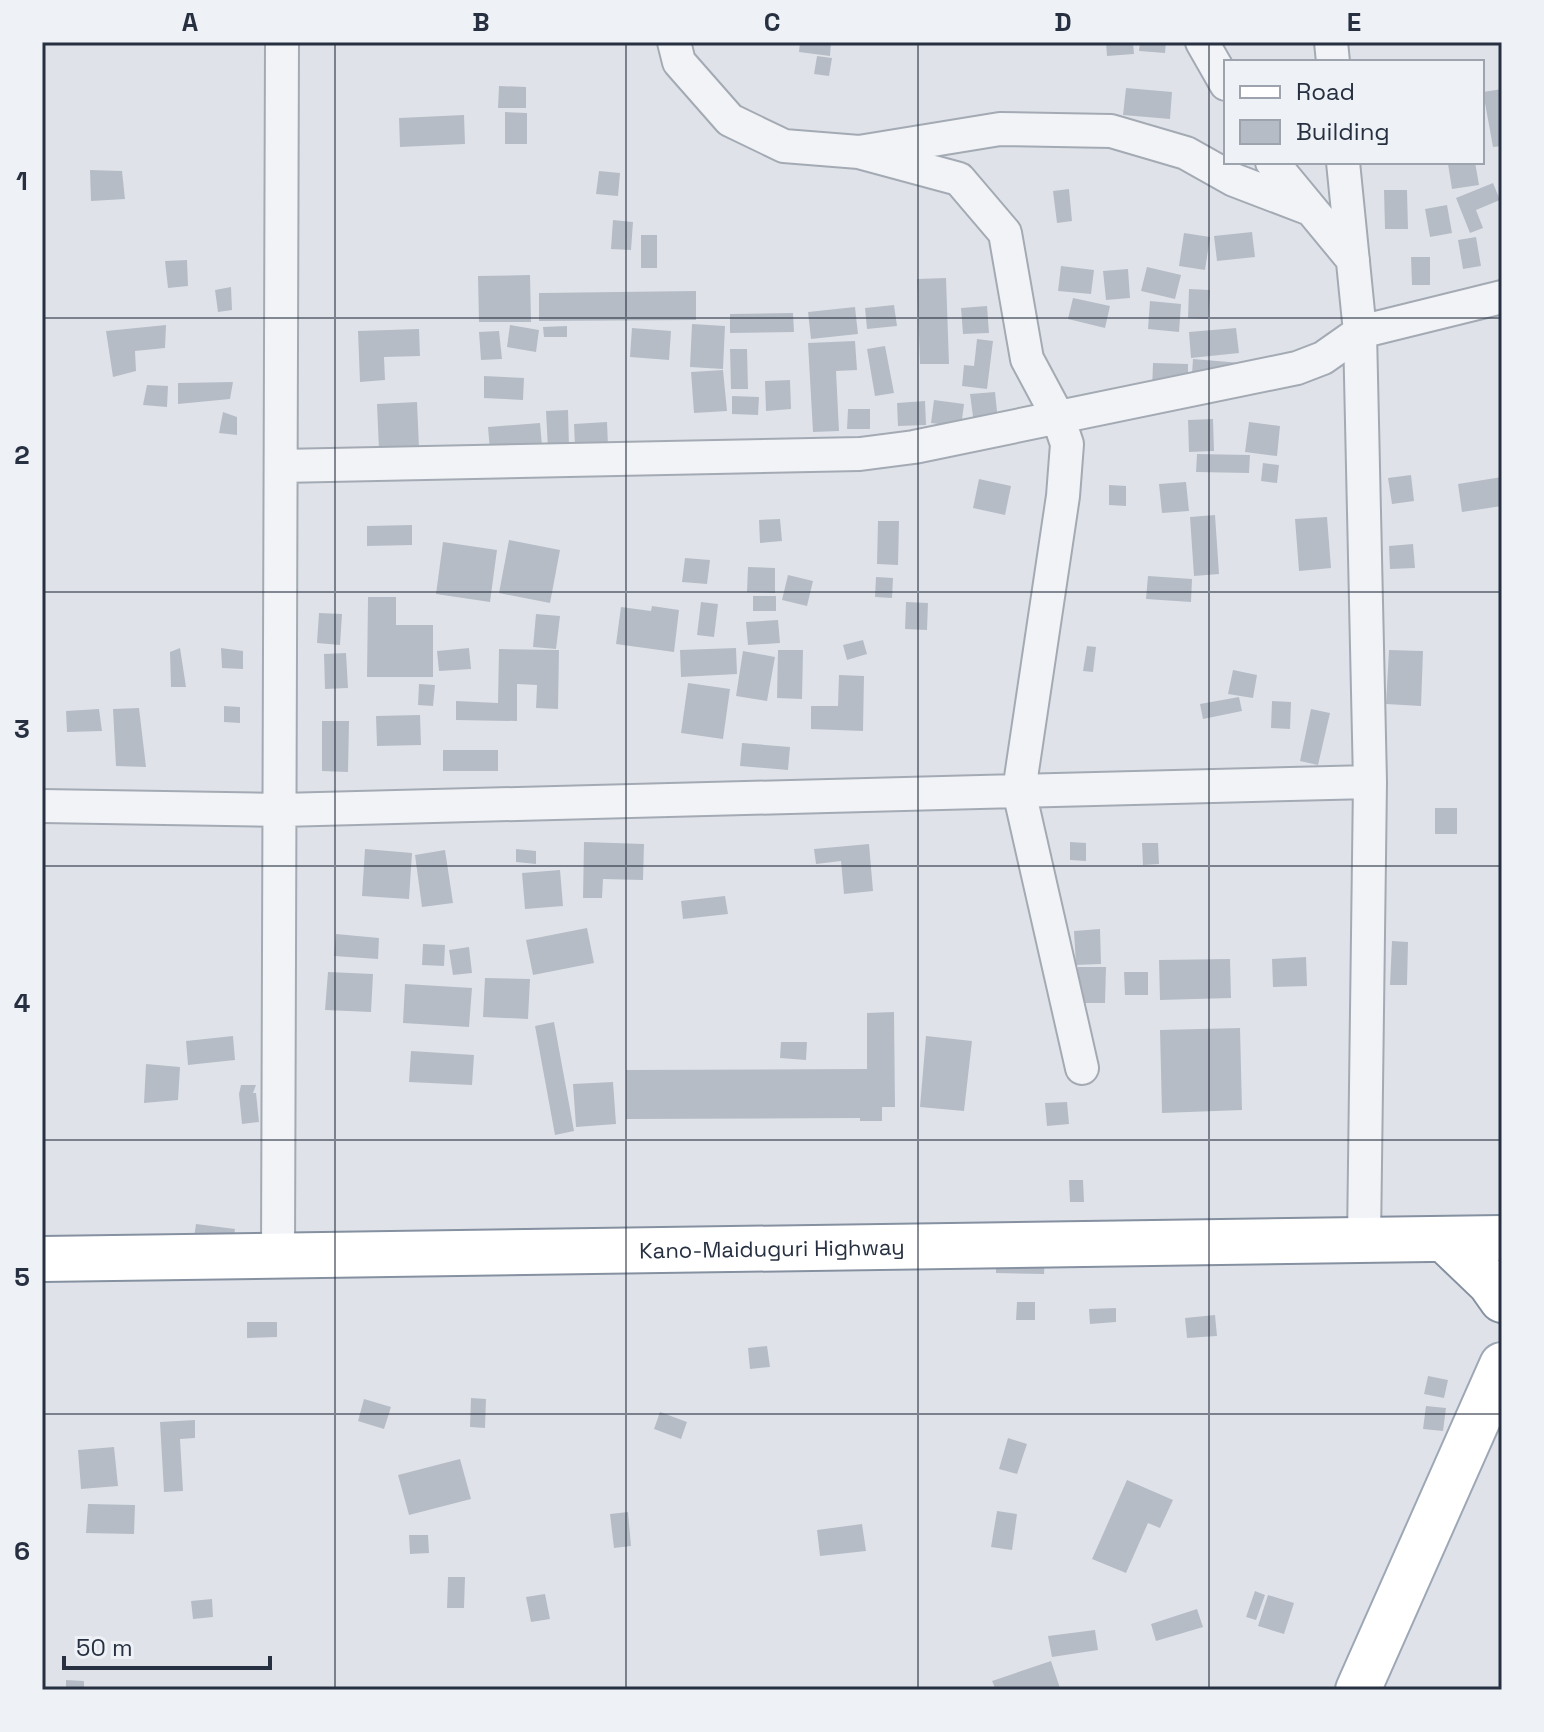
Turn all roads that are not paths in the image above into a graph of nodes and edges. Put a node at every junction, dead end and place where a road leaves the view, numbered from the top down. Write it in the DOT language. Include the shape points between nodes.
graph roads {
  1 [pos="282,42"];
  2 [pos="674,42"];
  3 [pos="1202,42"];
  4 [pos="1224,80"];
  5 [pos="859,152"];
  6 [pos="1274,164"];
  7 [pos="1343,164"];
  8 [pos="1310,209"];
  9 [pos="1353,260"];
  10 [pos="1502,297"];
  11 [pos="1360,332"];
  12 [pos="1058,417"];
  13 [pos="281,466"];
  14 [pos="1370,782"];
  15 [pos="1019,791"];
  16 [pos="42,806"];
  17 [pos="281,810"];
  18 [pos="1082,1068"];
  19 [pos="1502,1238"];
  20 [pos="1444,1239"];
  21 [pos="1364,1240"];
  22 [pos="278,1256"];
  23 [pos="42,1259"];
  24 [pos="1502,1300"];
  25 [pos="1502,1365"];
  26 [pos="1358,1690"];
  1 -- 13 [label="street"];
  2 -- 5 [label="street" via="679,62 730,120 784,146"];
  3 -- 4 [label="street"];
  5 -- 8 [label="street" via="1000,129 1111,131 1186,153 1234,180"];
  5 -- 12 [label="street" via="959,179 1005,233 1027,359"];
  6 -- 8 [label="street"];
  7 -- 9 [label="street"];
  8 -- 9 [label="street"];
  9 -- 11 [label="street"];
  10 -- 11 [label="street"];
  11 -- 12 [label="street" via="1323,358 1297,368"];
  11 -- 14 [label="street"];
  12 -- 13 [label="street" via="860,454"];
  12 -- 15 [label="street" via="1067,444 1063,496"];
  13 -- 17 [label="street"];
  14 -- 15 [label="street"];
  14 -- 21 [label="street"];
  15 -- 17 [label="street"];
  15 -- 18 [label="street"];
  16 -- 17 [label="street"];
  17 -- 22 [label="street"];
  19 -- 20 [label="main road, Kano-Maiduguri Highway"];
  20 -- 21 [label="main road, Kano-Maiduguri Highway"];
  20 -- 24 [label="main road"];
  21 -- 22 [label="main road, Kano-Maiduguri Highway"];
  22 -- 23 [label="main road, Kano-Maiduguri Highway"];
  25 -- 26 [label="main road"];
}
